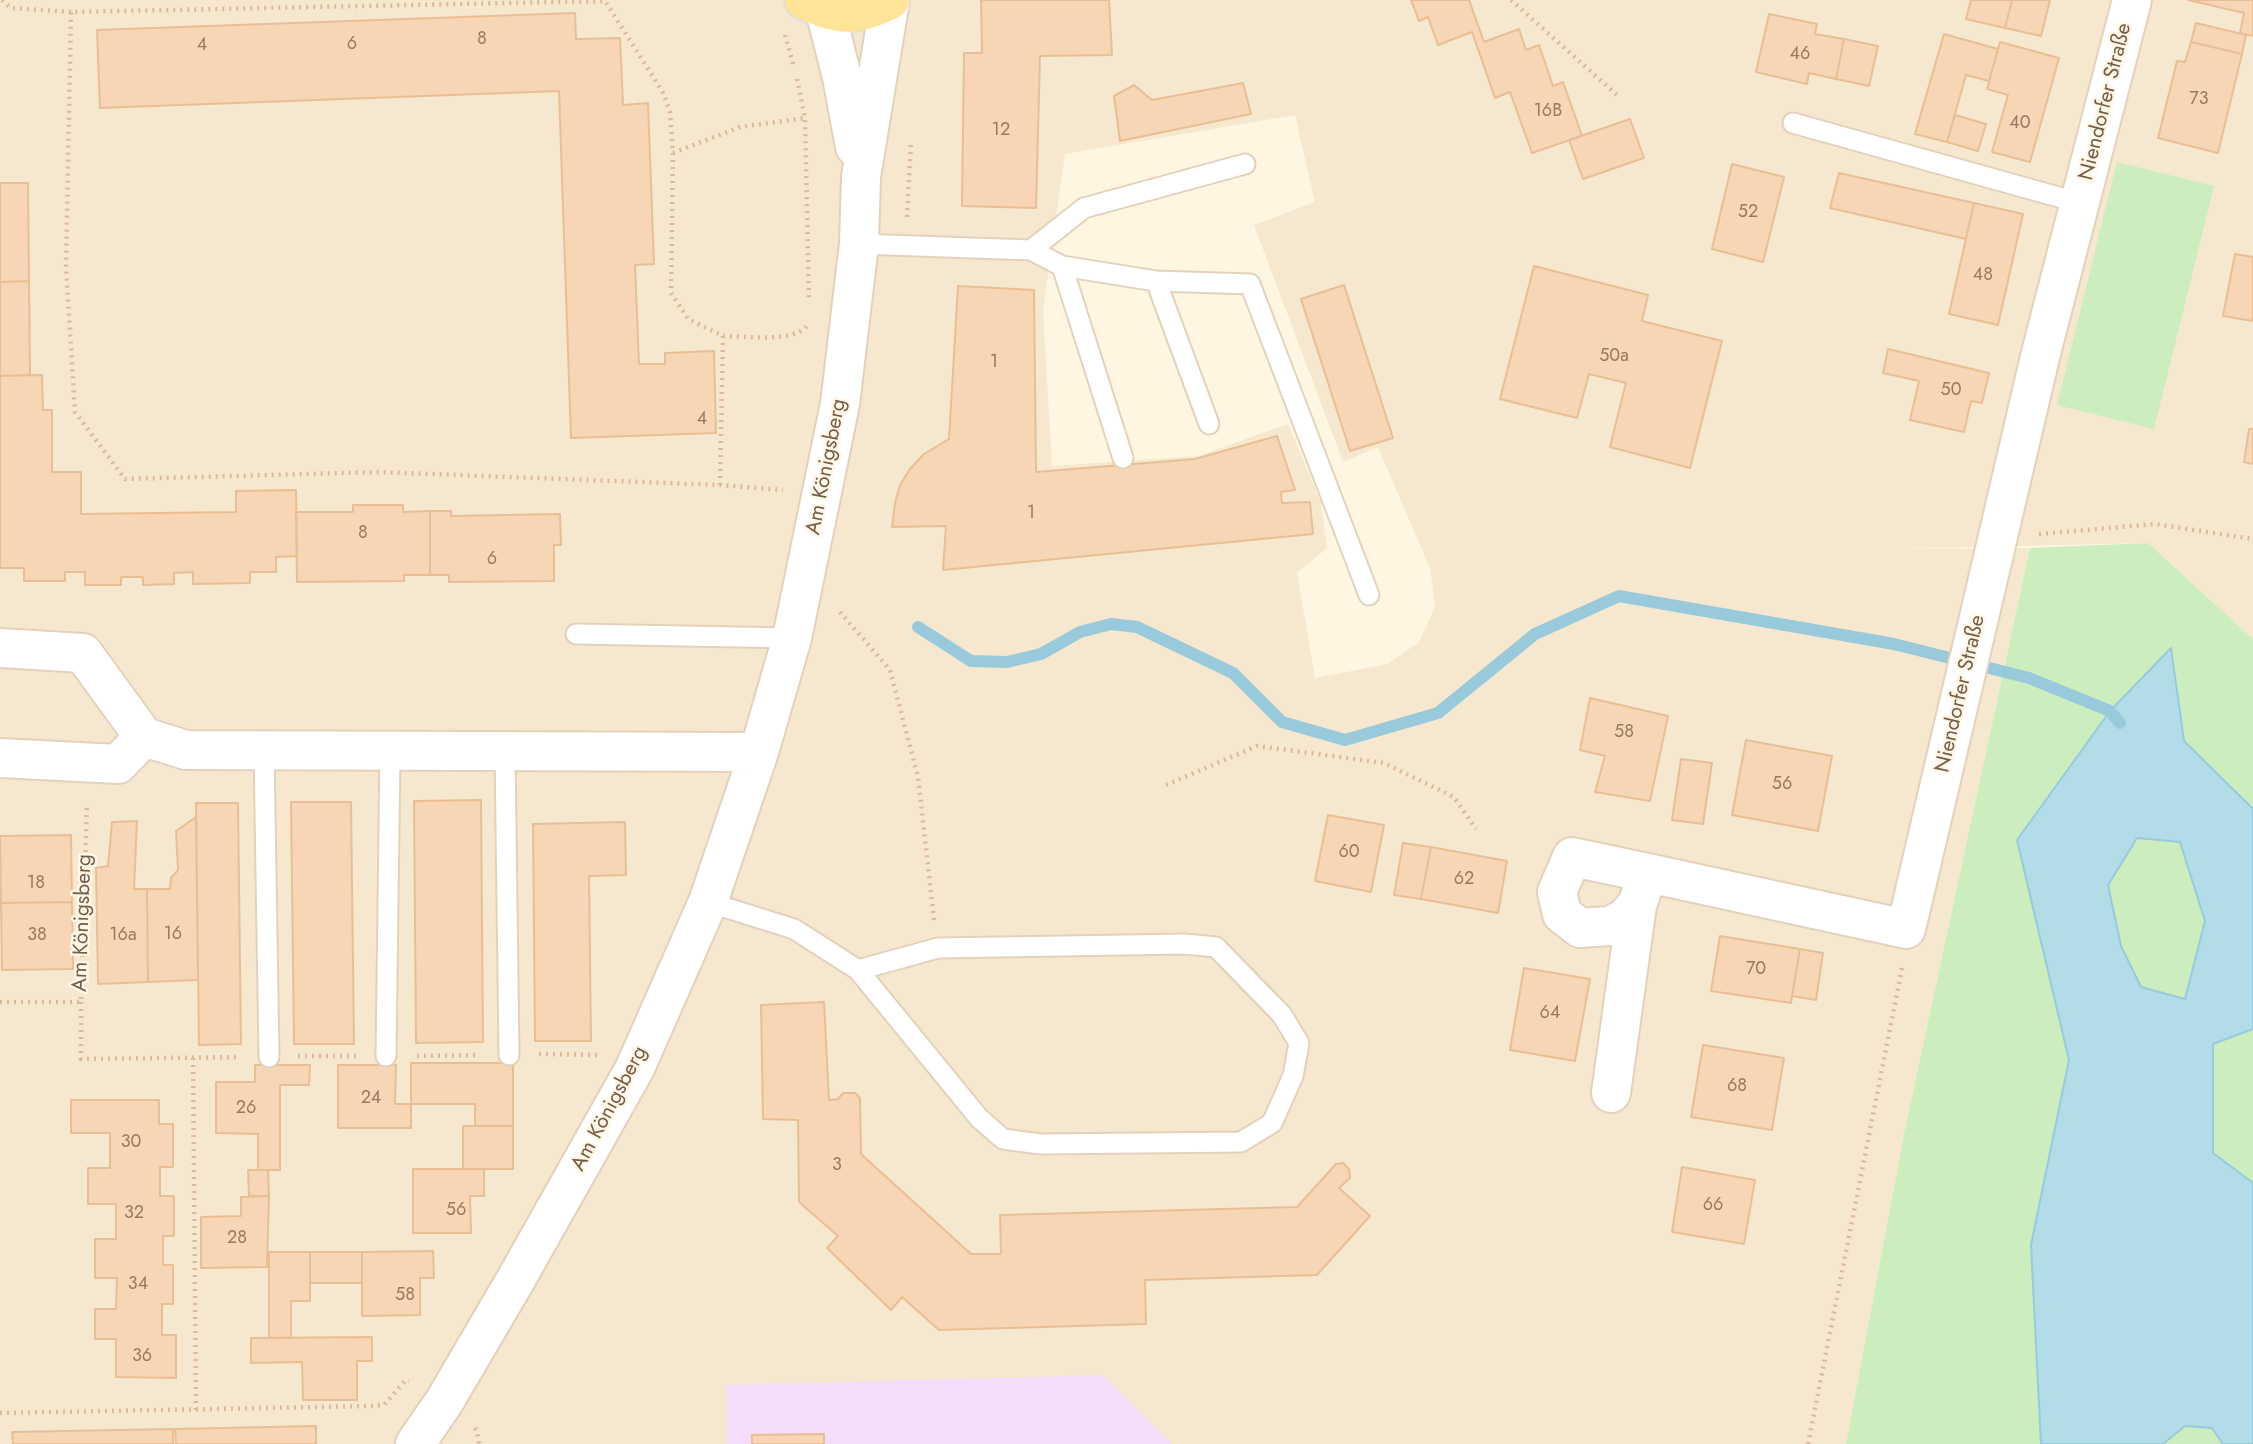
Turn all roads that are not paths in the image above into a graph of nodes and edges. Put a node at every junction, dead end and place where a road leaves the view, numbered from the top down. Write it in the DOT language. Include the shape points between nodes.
graph roads {
  1 [pos="890,0"];
  2 [pos="2132,0"];
  3 [pos="815,5"];
  4 [pos="1793,123"];
  5 [pos="1245,164"];
  6 [pos="861,177"];
  7 [pos="2080,203"];
  8 [pos="859,244"];
  9 [pos="1031,250"];
  10 [pos="1062,266"];
  11 [pos="1156,281"];
  12 [pos="1209,424"];
  13 [pos="1122,458"];
  14 [pos="1368,595"];
  15 [pos="576,634"];
  16 [pos="792,638"];
  17 [pos="0,648"];
  18 [pos="144,737"];
  19 [pos="264,750"];
  20 [pos="390,750"];
  21 [pos="505,751"];
  22 [pos="759,752"];
  23 [pos="0,758"];
  24 [pos="708,902"];
  25 [pos="858,970"];
  26 [pos="509,1055"];
  27 [pos="386,1056"];
  28 [pos="269,1057"];
  29 [pos="1611,1093"];
  30 [pos="415,1444"];
  1 -- 3 [label="main road" via="847,14"];
  1 -- 6 [label="street, Am Königsberg"];
  2 -- 7 [label="street, Niendorfer Straße"];
  3 -- 6 [label="street, Am Königsberg" via="842,77"];
  4 -- 7 [label="lane, Niendorfer Straße"];
  5 -- 9 [label="lane" via="1084,208"];
  6 -- 8 [label="street, Am Königsberg"];
  7 -- 29 [label="street, Niendorfer Straße" via="1906,929 1643,889"];
  8 -- 9 [label="lane"];
  8 -- 16 [label="street, Am Königsberg" via="840,404"];
  9 -- 10 [label="lane"];
  10 -- 11 [label="lane"];
  10 -- 13 [label="lane"];
  11 -- 12 [label="lane"];
  11 -- 14 [label="lane" via="1250,284"];
  15 -- 16 [label="lane"];
  16 -- 22 [label="street, Am Königsberg"];
  17 -- 18 [label="street" via="83,653"];
  18 -- 19 [label="street" via="186,750"];
  18 -- 23 [label="street" via="118,764"];
  19 -- 20 [label="street"];
  19 -- 28 [label="lane"];
  20 -- 21 [label="street"];
  20 -- 27 [label="lane"];
  21 -- 22 [label="street"];
  21 -- 26 [label="lane"];
  22 -- 24 [label="street, Am Königsberg"];
  24 -- 25 [label="lane" via="794,929"];
  24 -- 30 [label="street, Am Königsberg" via="635,1068 522,1269"];
  25 -- 25 [label="lane" via="938,948 1216,947 1282,1016 1299,1043 1293,1076 1272,1123 1241,1142 1040,1143 1003,1139 979,1118"];
}
